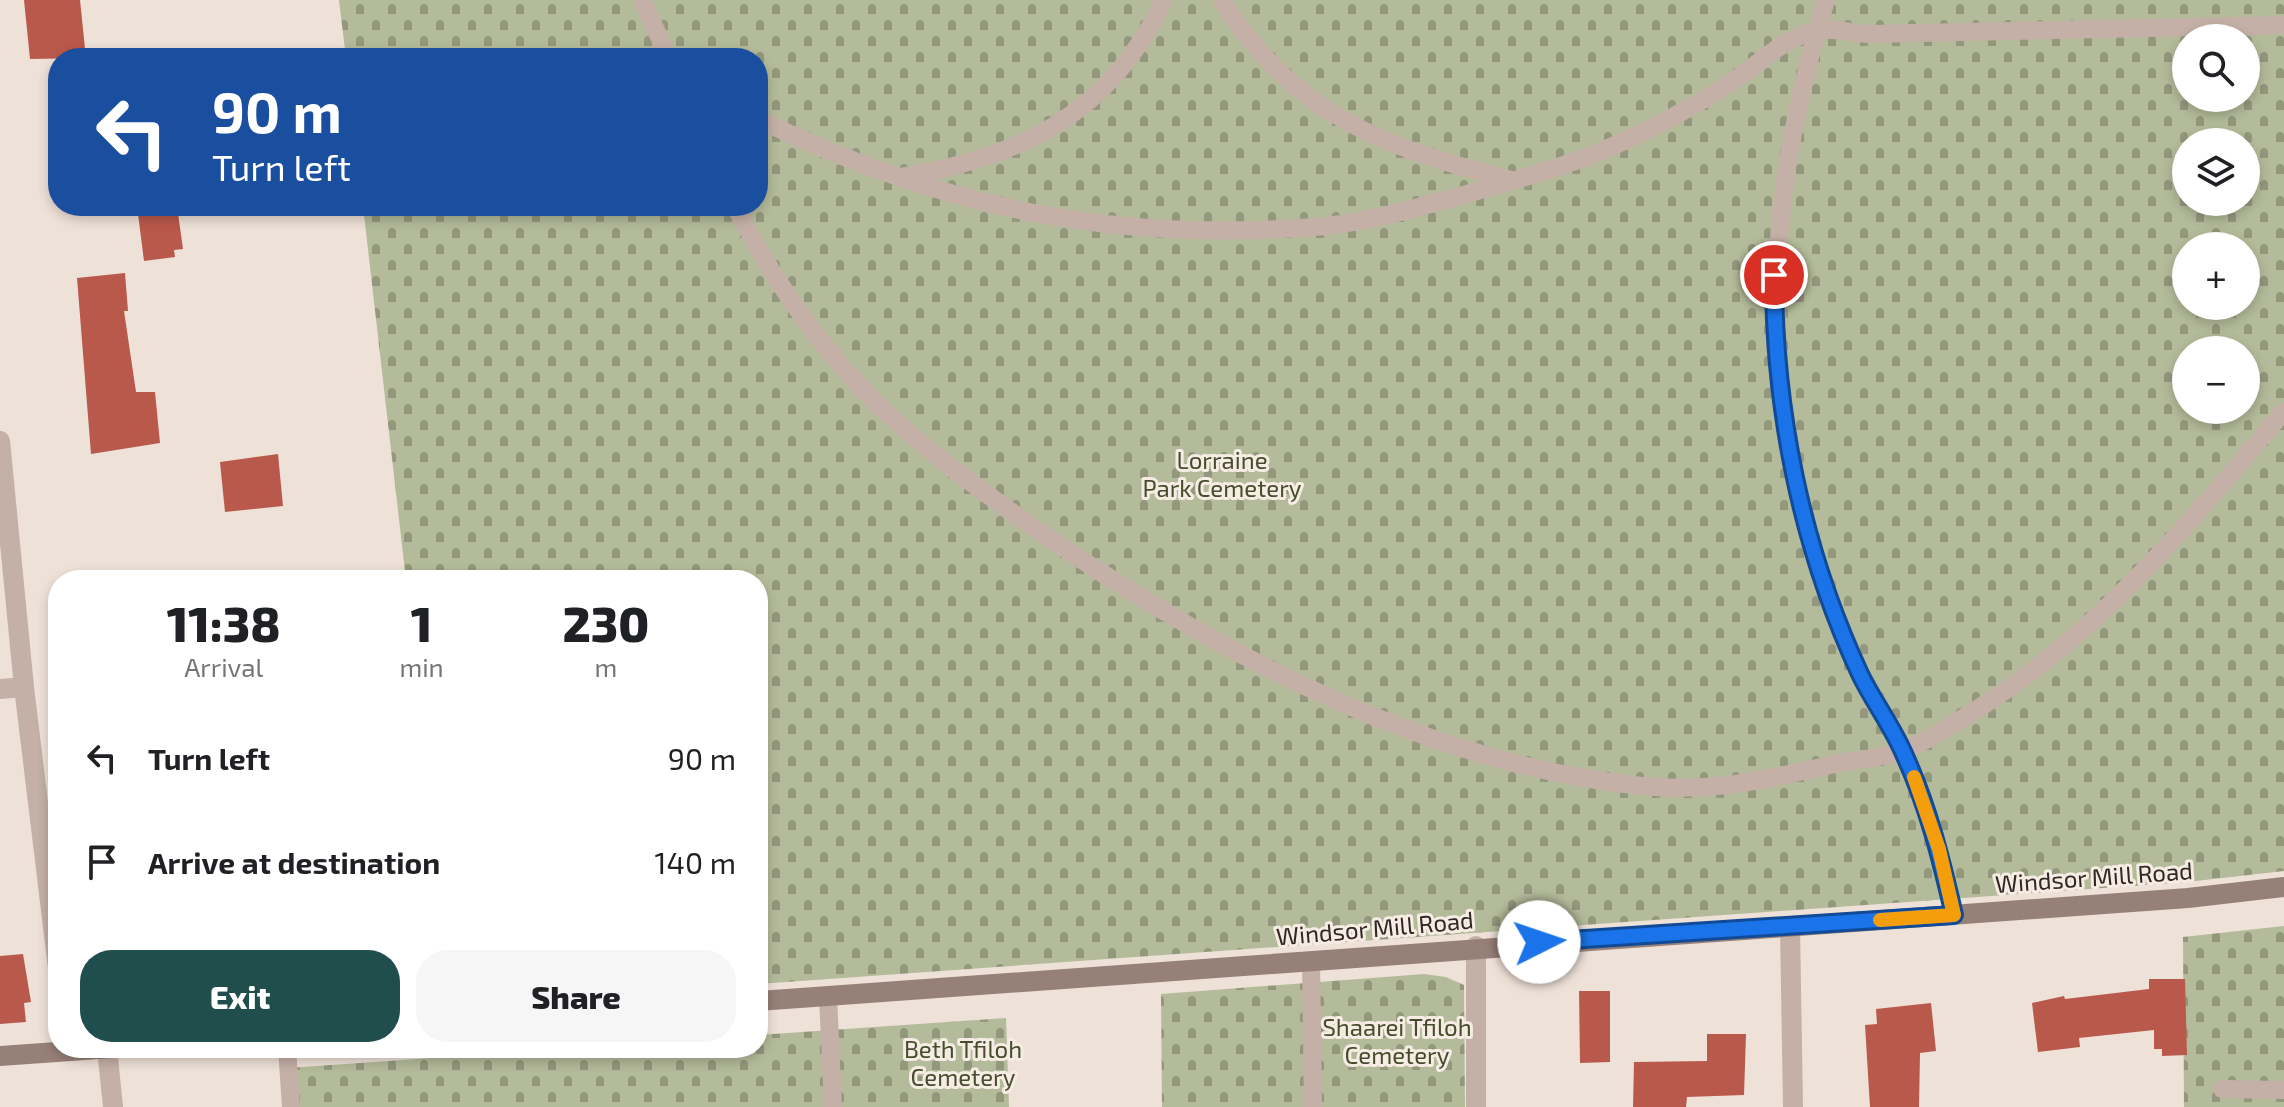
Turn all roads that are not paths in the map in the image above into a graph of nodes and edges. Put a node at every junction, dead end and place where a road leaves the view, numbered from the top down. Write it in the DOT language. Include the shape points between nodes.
graph roads {
  1 [pos="642,0"];
  2 [pos="1164,0"];
  3 [pos="1222,0"];
  4 [pos="1826,0"];
  5 [pos="2284,25"];
  6 [pos="1817,30"];
  7 [pos="664,48"];
  8 [pos="768,124"];
  9 [pos="895,178"];
  10 [pos="1514,181"];
  11 [pos="741,216"];
  12 [pos="2284,411"];
  13 [pos="0,441"];
  14 [pos="24,687"];
  15 [pos="0,689"];
  16 [pos="1903,751"];
  17 [pos="48,885"];
  18 [pos="2284,887"];
  19 [pos="1954,915"];
  20 [pos="1790,926"];
  21 [pos="1476,946"];
  22 [pos="1311,960"];
  23 [pos="828,996"];
  24 [pos="768,1000"];
  25 [pos="48,1053"];
  26 [pos="0,1056"];
  27 [pos="111,1058"];
  28 [pos="288,1058"];
  29 [pos="2222,1089"];
  30 [pos="2284,1090"];
  31 [pos="113,1107"];
  32 [pos="291,1107"];
  33 [pos="833,1107"];
  34 [pos="1313,1107"];
  35 [pos="1476,1107"];
  36 [pos="1793,1107"];
  1 -- 7 [label="lane"];
  2 -- 9 [label="lane" via="1148,33 1114,75 1043,135 959,167"];
  3 -- 10 [label="lane" via="1262,53 1325,109 1420,156"];
  4 -- 6 [label="lane"];
  5 -- 6 [label="lane" via="1868,34"];
  6 -- 10 [label="lane" via="1781,44 1683,114 1601,152"];
  6 -- 16 [label="lane" via="1783,196 1774,275 1781,412 1823,576 1860,673"];
  8 -- 9 [label="lane"];
  9 -- 10 [label="lane" via="1040,217 1134,229 1216,230 1328,225"];
  11 -- 16 [label="lane" via="792,307 873,399 926,448 1095,569 1293,680 1401,725 1504,759 1644,786 1704,789 1769,781"];
  12 -- 16 [label="lane" via="2138,577 2061,650 1989,702"];
  13 -- 14 [label="street"];
  14 -- 15 [label="street"];
  14 -- 17 [label="street"];
  16 -- 19 [label="lane" via="1939,849"];
  18 -- 19 [label="main road, Windsor Mill Road"];
  19 -- 20 [label="main road, Windsor Mill Road"];
  20 -- 21 [label="main road, Windsor Mill Road"];
  20 -- 36 [label="street"];
  21 -- 22 [label="main road, Windsor Mill Road"];
  21 -- 35 [label="street"];
  22 -- 23 [label="main road, Windsor Mill Road"];
  22 -- 34 [label="lane"];
  23 -- 24 [label="main road, Windsor Mill Road"];
  23 -- 33 [label="lane"];
  25 -- 26 [label="main road"];
  27 -- 31 [label="street"];
  28 -- 32 [label="lane"];
  29 -- 30 [label="lane"];
}
